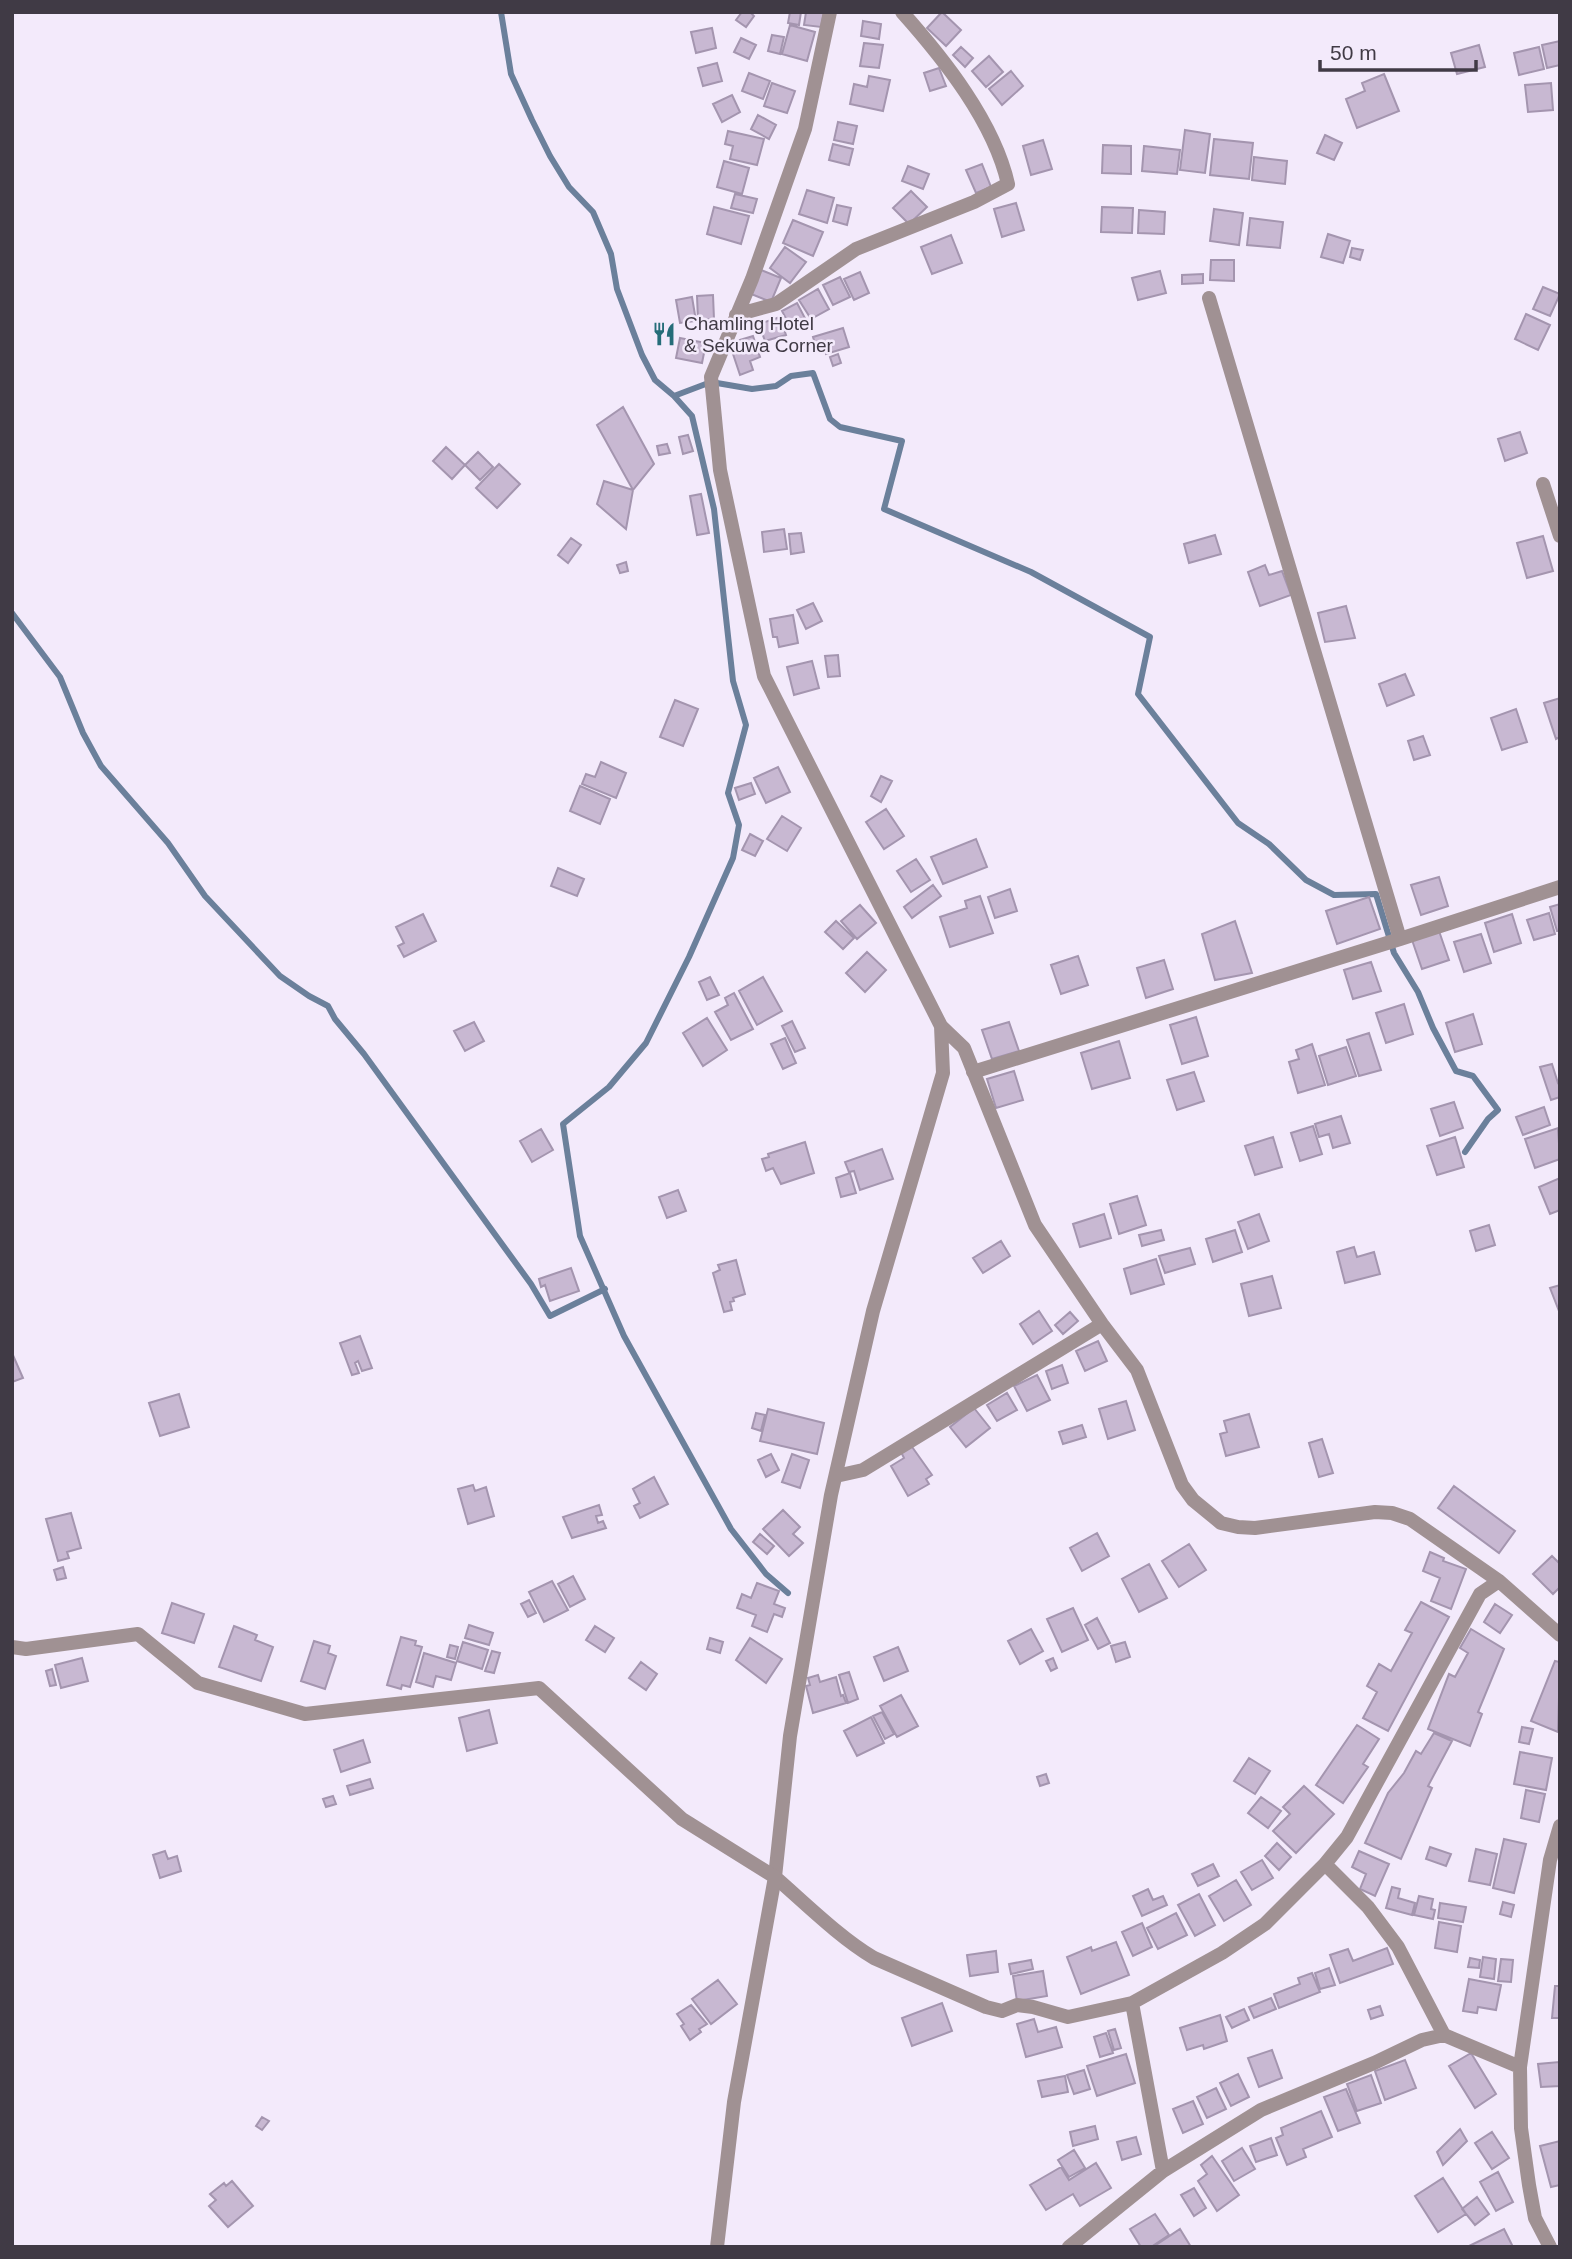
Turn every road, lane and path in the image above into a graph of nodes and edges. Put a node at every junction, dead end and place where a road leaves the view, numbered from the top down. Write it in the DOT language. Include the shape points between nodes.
graph roads {
  1 [pos="830,12"];
  2 [pos="902,12"];
  3 [pos="1209,298"];
  4 [pos="736,315"];
  5 [pos="1544,484"];
  6 [pos="1560,536"];
  7 [pos="1560,887"];
  8 [pos="1400,939"];
  9 [pos="941,1026"];
  10 [pos="973,1072"];
  11 [pos="1102,1324"];
  12 [pos="836,1476"];
  13 [pos="1499,1581"];
  14 [pos="1560,1635"];
  15 [pos="12,1647"];
  16 [pos="1560,1826"];
  17 [pos="1325,1864"];
  18 [pos="775,1877"];
  19 [pos="1132,2003"];
  20 [pos="1444,2035"];
  21 [pos="1520,2067"];
  22 [pos="1163,2171"];
  23 [pos="716,2247"];
  24 [pos="1069,2247"];
  25 [pos="1550,2247"];
  1 -- 4 [label="street" via="805,129"];
  2 -- 4 [label="street" via="979,116 1003,161 1008,184 856,249 776,304"];
  3 -- 8 [label="street"];
  4 -- 9 [label="street" via="710,377 719,470 764,676"];
  5 -- 6 [label="street"];
  7 -- 8 [label="street"];
  8 -- 10 [label="street"];
  9 -- 10 [label="street" via="964,1048"];
  9 -- 12 [label="street" via="943,1073 873,1311"];
  10 -- 11 [label="street" via="1035,1225"];
  11 -- 12 [label="street" via="863,1471"];
  11 -- 13 [label="street" via="1136,1370 1182,1485 1221,1522 1255,1528 1357,1513 1392,1513 1410,1519"];
  12 -- 18 [label="street" via="790,1736"];
  13 -- 14 [label="street"];
  13 -- 17 [label="street" via="1480,1594 1347,1837"];
  15 -- 18 [label="street" via="138,1634 198,1683 305,1714 539,1688 682,1819"];
  16 -- 21 [label="street" via="1550,1860"];
  17 -- 19 [label="street" via="1265,1924"];
  17 -- 20 [label="street" via="1368,1907 1398,1947"];
  18 -- 19 [label="street" via="859,1949 986,2007 1002,2011 1017,2005 1068,2017"];
  18 -- 23 [label="street" via="734,2102"];
  19 -- 22 [label="street"];
  20 -- 21 [label="street"];
  20 -- 22 [label="street" via="1422,2040 1261,2110"];
  21 -- 25 [label="street" via="1521,2128 1529,2185 1535,2218"];
  22 -- 24 [label="street"];
}
